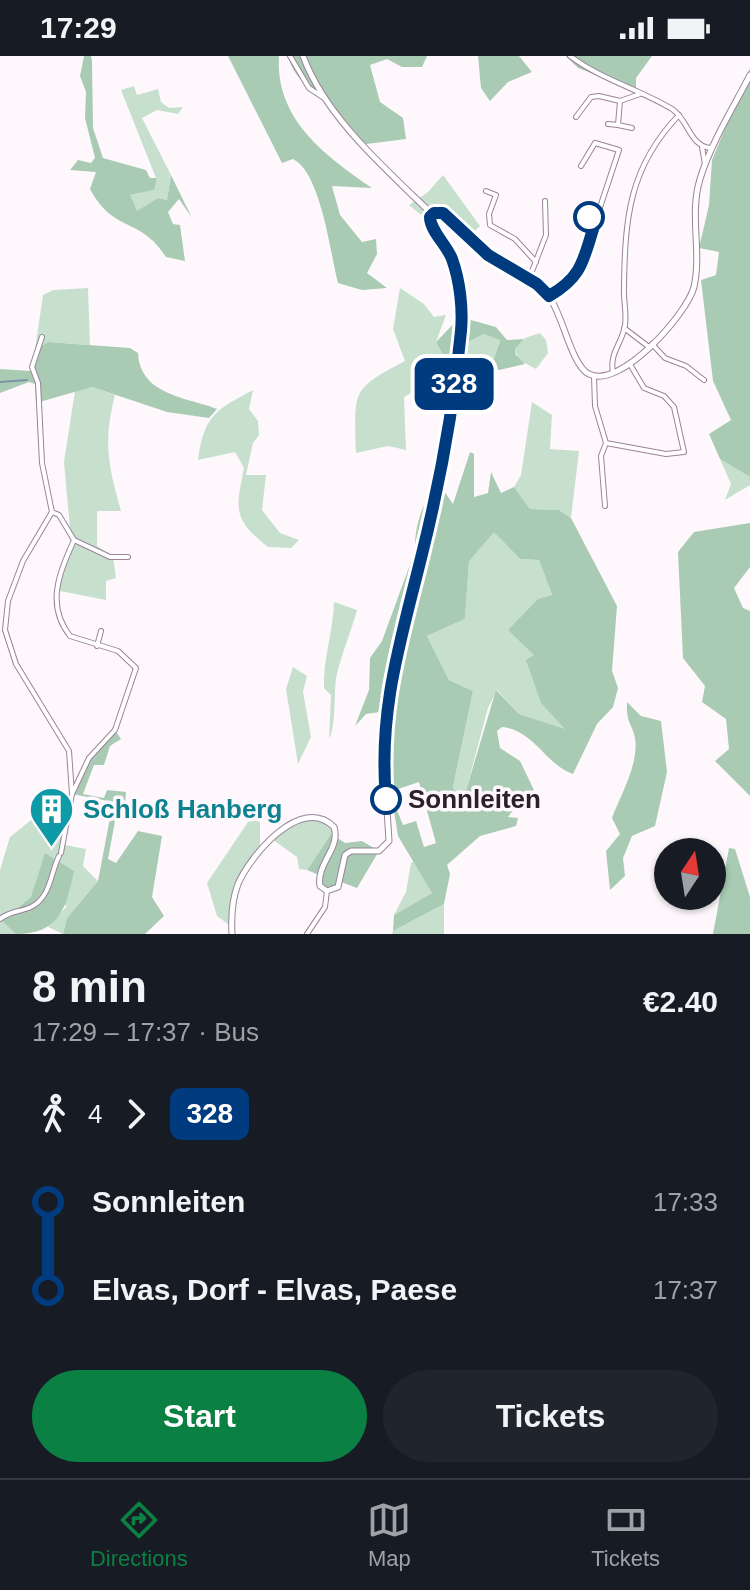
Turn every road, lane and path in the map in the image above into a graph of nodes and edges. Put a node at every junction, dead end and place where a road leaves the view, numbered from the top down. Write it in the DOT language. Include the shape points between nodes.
graph roads {
  1 [pos="290,56"];
  2 [pos="303,56"];
  3 [pos="570,56"];
  4 [pos="750,75"];
  5 [pos="640,94"];
  6 [pos="326,97"];
  7 [pos="620,101"];
  8 [pos="679,115"];
  9 [pos="576,117"];
  10 [pos="608,124"];
  11 [pos="618,125"];
  12 [pos="632,128"];
  13 [pos="702,147"];
  14 [pos="713,149"];
  15 [pos="705,164"];
  16 [pos="581,166"];
  17 [pos="486,191"];
  18 [pos="545,201"];
  19 [pos="432,214"];
  20 [pos="536,262"];
  21 [pos="529,279"];
  22 [pos="549,296"];
  23 [pos="624,328"];
  24 [pos="42,337"];
  25 [pos="650,346"];
  26 [pos="631,366"];
  27 [pos="613,372"];
  28 [pos="594,376"];
  29 [pos="704,380"];
  30 [pos="606,443"];
  31 [pos="605,506"];
  32 [pos="52,512"];
  33 [pos="74,540"];
  34 [pos="128,557"];
  35 [pos="101,631"];
  36 [pos="97,646"];
  37 [pos="72,794"];
  38 [pos="327,891"];
  39 [pos="0,919"];
  40 [pos="232,934"];
  41 [pos="307,934"];
  1 -- 6 [label="street" via="309,88"];
  2 -- 6 [label="street"];
  3 -- 5 [label="street"];
  4 -- 14 [label="street"];
  5 -- 7 [label="street"];
  5 -- 8 [label="street"];
  6 -- 19 [label="street" via="367,152"];
  7 -- 9 [label="street" via="591,97"];
  7 -- 11 [label="street"];
  8 -- 13 [label="street"];
  8 -- 23 [label="street" via="659,137 630,198"];
  10 -- 11 [label="street"];
  11 -- 12 [label="street"];
  13 -- 14 [label="street"];
  13 -- 15 [label="street"];
  14 -- 15 [label="street"];
  15 -- 25 [label="street" via="694,201 693,291"];
  16 -- 22 [label="street" via="595,143 619,150 578,274"];
  17 -- 20 [label="street" via="496,195 490,225 515,239"];
  18 -- 20 [label="street" via="546,235"];
  19 -- 21 [label="street" via="443,213 488,255"];
  19 -- 38 [label="street" via="430,224 455,270 461,328 423,552 387,701 383,730 390,835 379,851 345,855 338,887"];
  20 -- 21 [label="street"];
  21 -- 22 [label="street"];
  22 -- 28 [label="street" via="580,365"];
  23 -- 25 [label="street"];
  23 -- 27 [label="street" via="612,357"];
  24 -- 32 [label="street" via="32,367"];
  25 -- 26 [label="street"];
  25 -- 29 [label="street"];
  26 -- 27 [label="street"];
  26 -- 30 [label="street" via="644,388 674,407 685,449 666,454"];
  27 -- 28 [label="street"];
  28 -- 30 [label="street" via="595,406"];
  30 -- 31 [label="street" via="601,456"];
  32 -- 33 [label="street"];
  32 -- 37 [label="street" via="23,561 8,601 5,630 16,664 68,744"];
  33 -- 34 [label="street" via="110,557"];
  33 -- 36 [label="street" via="56,583 59,612 70,636"];
  35 -- 36 [label="street"];
  36 -- 37 [label="street" via="124,654 136,671 115,730 89,758"];
  37 -- 39 [label="street" via="60,855 44,896"];
  38 -- 40 [label="street" via="320,886 319,875 336,839 334,827 317,819 289,823 242,876 231,912"];
  38 -- 41 [label="street" via="325,907"];
}
